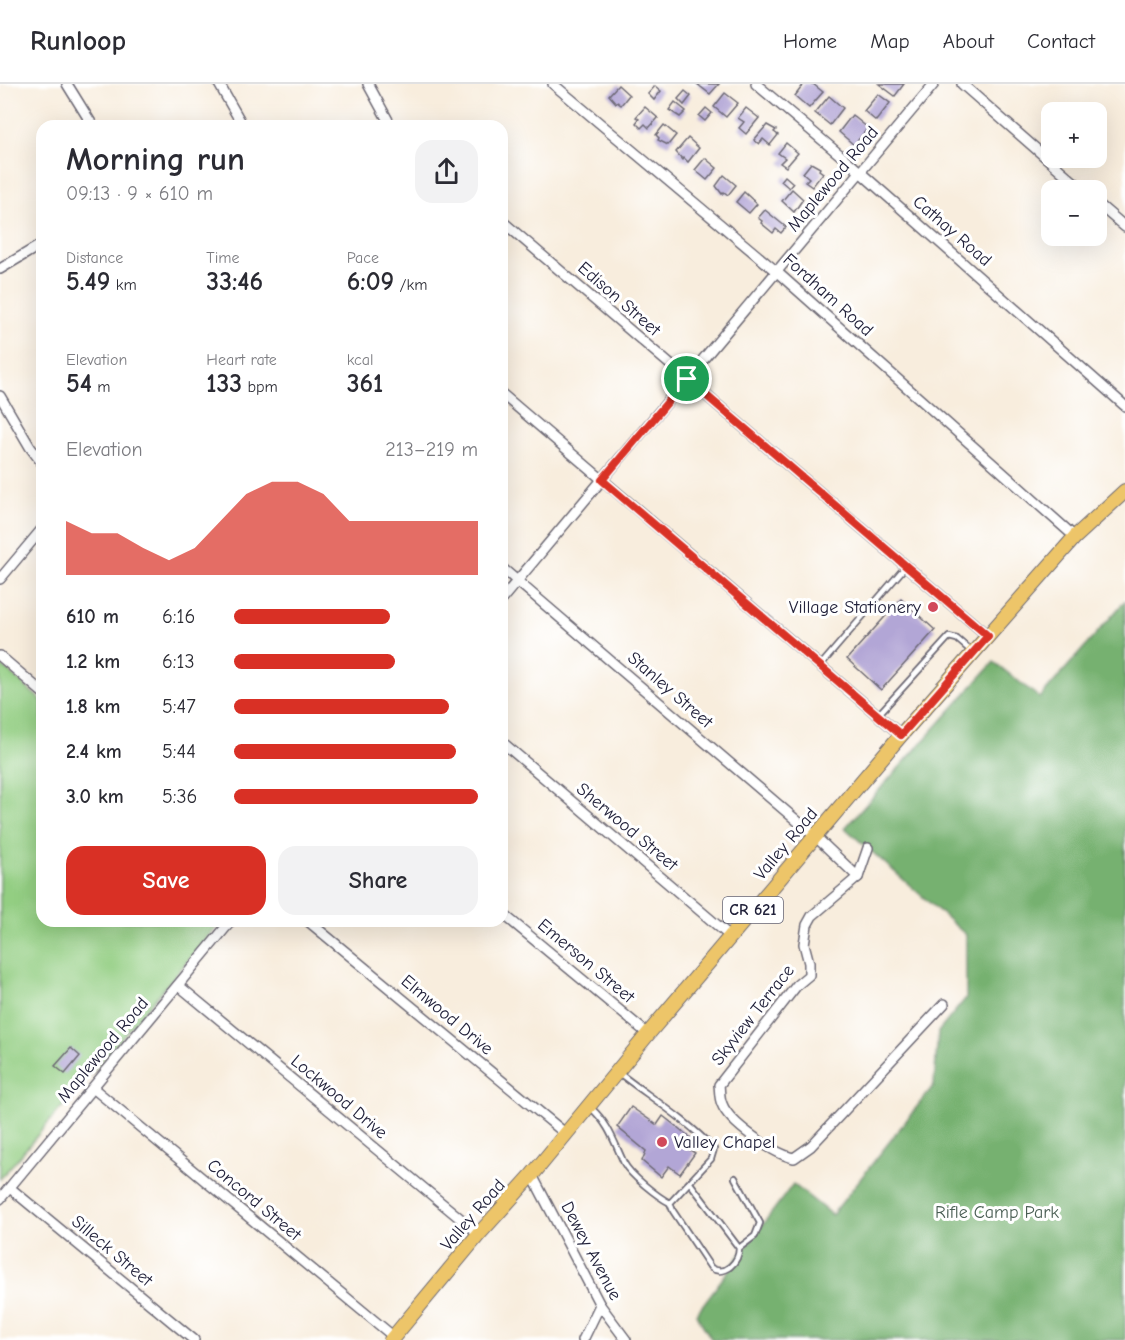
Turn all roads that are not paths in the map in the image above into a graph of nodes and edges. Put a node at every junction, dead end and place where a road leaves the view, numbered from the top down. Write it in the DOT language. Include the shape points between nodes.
graph roads {
  1 [pos="67,84"];
  2 [pos="219,84"];
  3 [pos="369,84"];
  4 [pos="553,84"];
  5 [pos="756,84"];
  6 [pos="934,84"];
  7 [pos="962,84"];
  8 [pos="89,120"];
  9 [pos="240,120"];
  10 [pos="386,120"];
  11 [pos="860,172"];
  12 [pos="1072,180"];
  13 [pos="1107,211"];
  14 [pos="508,226"];
  15 [pos="1125,227"];
  16 [pos="36,248"];
  17 [pos="0,269"];
  18 [pos="777,272"];
  19 [pos="687,379"];
  20 [pos="0,396"];
  21 [pos="508,398"];
  22 [pos="1125,406"];
  23 [pos="36,455"];
  24 [pos="602,480"];
  25 [pos="1125,491"];
  26 [pos="36,536"];
  27 [pos="1075,537"];
  28 [pos="906,566"];
  29 [pos="508,573"];
  30 [pos="0,579"];
  31 [pos="518,581"];
  32 [pos="508,592"];
  33 [pos="988,636"];
  34 [pos="973,653"];
  35 [pos="0,656"];
  36 [pos="820,666"];
  37 [pos="36,687"];
  38 [pos="878,716"];
  39 [pos="901,735"];
  40 [pos="508,747"];
  41 [pos="816,837"];
  42 [pos="868,848"];
  43 [pos="858,877"];
  44 [pos="508,918"];
  45 [pos="226,927"];
  46 [pos="315,927"];
  47 [pos="731,936"];
  48 [pos="178,985"];
  49 [pos="944,1004"];
  50 [pos="648,1034"];
  51 [pos="617,1072"];
  52 [pos="93,1088"];
  53 [pos="588,1106"];
  54 [pos="566,1134"];
  55 [pos="532,1175"];
  56 [pos="735,1178"];
  57 [pos="690,1183"];
  58 [pos="10,1188"];
  59 [pos="0,1199"];
  60 [pos="670,1203"];
  61 [pos="479,1234"];
  62 [pos="739,1248"];
  63 [pos="600,1305"];
  64 [pos="393,1339"];
  65 [pos="194,1340"];
  66 [pos="584,1340"];
  67 [pos="626,1340"];
  1 -- 8 [label="street"];
  2 -- 9 [label="street"];
  3 -- 10 [label="street"];
  4 -- 18 [label="street, Fordham Road"];
  5 -- 11 [label="street, Cathay Road"];
  6 -- 11 [label="street, Maplewood Road"];
  7 -- 12 [label="street"];
  11 -- 18 [label="street, Maplewood Road"];
  11 -- 22 [label="street, Cathay Road"];
  13 -- 15 [label="street"];
  14 -- 19 [label="street, Edison Street"];
  16 -- 17 [label="street"];
  18 -- 19 [label="street, Maplewood Road"];
  18 -- 27 [label="street, Fordham Road"];
  19 -- 24 [label="street, Maplewood Road"];
  19 -- 28 [label="street, Edison Street"];
  20 -- 23 [label="street"];
  21 -- 24 [label="street"];
  24 -- 31 [label="street, Maplewood Road"];
  24 -- 36 [label="street"];
  25 -- 27 [label="main road, Valley Road / CR 621"];
  26 -- 30 [label="street"];
  27 -- 33 [label="main road, Valley Road / CR 621"];
  28 -- 33 [label="street, Edison Street"];
  28 -- 36 [label="lane"];
  29 -- 31 [label="street, Stanley Street"];
  31 -- 32 [label="street, Maplewood Road"];
  31 -- 41 [label="street, Stanley Street"];
  33 -- 34 [label="main road, Valley Road / CR 621"];
  34 -- 38 [label="lane" via="949,637"];
  34 -- 39 [label="main road, Valley Road / CR 621"];
  35 -- 37 [label="street"];
  36 -- 38 [label="street"];
  38 -- 39 [label="street"];
  39 -- 41 [label="main road, Valley Road / CR 621"];
  40 -- 47 [label="street, Sherwood Street"];
  41 -- 43 [label="street"];
  41 -- 47 [label="main road, Valley Road / CR 621"];
  42 -- 43 [label="street"];
  43 -- 49 [label="street, Skyview Terrace" via="812,916 804,944 808,975 719,1084 721,1103 730,1117 783,1156 794,1158 811,1146"];
  44 -- 50 [label="street, Emerson Street"];
  45 -- 48 [label="street, Maplewood Road"];
  46 -- 54 [label="street, Elmwood Drive"];
  47 -- 50 [label="main road, Valley Road / CR 621"];
  48 -- 52 [label="street, Maplewood Road"];
  48 -- 61 [label="street, Lockwood Drive"];
  50 -- 51 [label="main road, Valley Road / CR 621"];
  51 -- 53 [label="main road, Valley Road / CR 621"];
  51 -- 57 [label="lane" via="714,1149 711,1159"];
  52 -- 58 [label="street, Maplewood Road"];
  52 -- 64 [label="street, Concord Street"];
  53 -- 54 [label="main road, Valley Road / CR 621"];
  53 -- 60 [label="lane" via="608,1126 625,1165"];
  54 -- 55 [label="main road, Valley Road / CR 621"];
  55 -- 61 [label="main road, Valley Road / CR 621"];
  55 -- 63 [label="street, Dewey Avenue"];
  56 -- 62 [label="lane" via="760,1223 755,1236"];
  57 -- 60 [label="lane"];
  57 -- 62 [label="lane"];
  58 -- 59 [label="street, Maplewood Road"];
  58 -- 65 [label="street, Silleck Street"];
  60 -- 62 [label="lane" via="711,1268 728,1269"];
  61 -- 64 [label="main road, Valley Road / CR 621"];
  63 -- 66 [label="street"];
  63 -- 67 [label="street, Dewey Avenue"];
}
